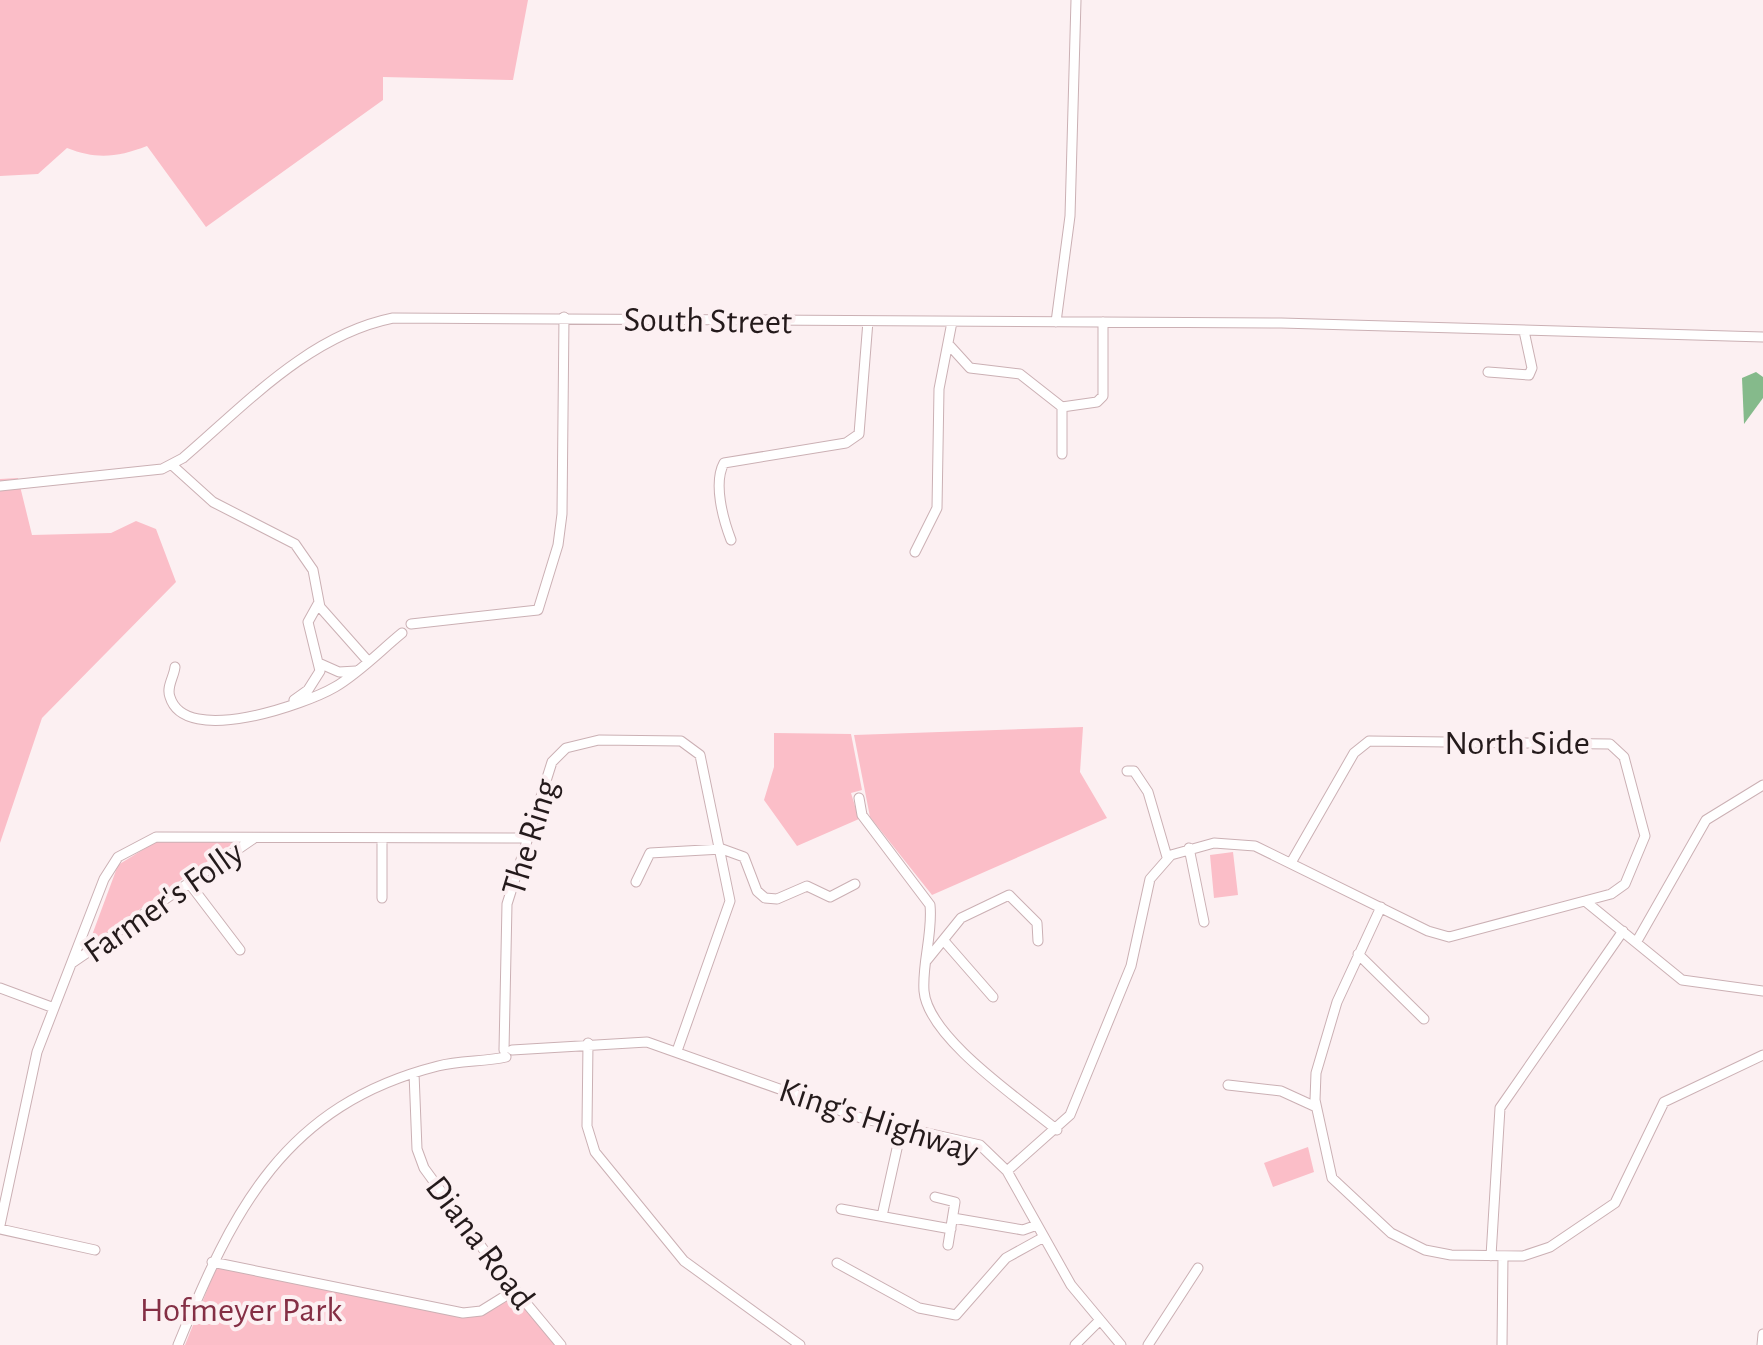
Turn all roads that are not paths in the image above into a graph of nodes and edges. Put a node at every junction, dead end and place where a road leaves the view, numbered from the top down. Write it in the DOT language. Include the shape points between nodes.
graph roads {
  1 [pos="1076,0"];
  2 [pos="564,318"];
  3 [pos="868,322"];
  4 [pos="952,322"];
  5 [pos="1056,322"];
  6 [pos="1103,322"];
  7 [pos="1524,330"];
  8 [pos="1763,337"];
  9 [pos="950,346"];
  10 [pos="1488,372"];
  11 [pos="1518,377"];
  12 [pos="1517,390"];
  13 [pos="1062,407"];
  14 [pos="1062,454"];
  15 [pos="172,464"];
  16 [pos="0,486"];
  17 [pos="731,540"];
  18 [pos="915,552"];
  19 [pos="318,604"];
  20 [pos="411,624"];
  21 [pos="402,633"];
  22 [pos="367,660"];
  23 [pos="321,664"];
  24 [pos="175,667"];
  25 [pos="356,671"];
  26 [pos="286,706"];
  27 [pos="1127,771"];
  28 [pos="1763,785"];
  29 [pos="859,798"];
  30 [pos="255,838"];
  31 [pos="382,838"];
  32 [pos="526,838"];
  33 [pos="1189,848"];
  34 [pos="722,849"];
  35 [pos="1168,858"];
  36 [pos="1292,861"];
  37 [pos="636,882"];
  38 [pos="190,883"];
  39 [pos="855,884"];
  40 [pos="382,898"];
  41 [pos="1585,901"];
  42 [pos="1381,907"];
  43 [pos="1204,922"];
  44 [pos="1622,931"];
  45 [pos="1038,940"];
  46 [pos="944,942"];
  47 [pos="1637,942"];
  48 [pos="240,950"];
  49 [pos="1358,954"];
  50 [pos="926,961"];
  51 [pos="71,964"];
  52 [pos="0,988"];
  53 [pos="1763,991"];
  54 [pos="993,997"];
  55 [pos="506,1007"];
  56 [pos="54,1008"];
  57 [pos="1424,1020"];
  58 [pos="588,1043"];
  59 [pos="676,1051"];
  60 [pos="506,1052"];
  61 [pos="1763,1055"];
  62 [pos="414,1073"];
  63 [pos="1228,1084"];
  64 [pos="1316,1106"];
  65 [pos="902,1126"];
  66 [pos="1057,1130"];
  67 [pos="1007,1171"];
  68 [pos="936,1197"];
  69 [pos="841,1208"];
  70 [pos="882,1216"];
  71 [pos="952,1224"];
  72 [pos="1037,1225"];
  73 [pos="0,1227"];
  74 [pos="1044,1237"];
  75 [pos="948,1246"];
  76 [pos="96,1250"];
  77 [pos="1491,1256"];
  78 [pos="1503,1256"];
  79 [pos="212,1262"];
  80 [pos="837,1263"];
  81 [pos="1198,1268"];
  82 [pos="515,1290"];
  83 [pos="1100,1320"];
  84 [pos="1763,1334"];
  85 [pos="178,1345"];
  86 [pos="561,1345"];
  87 [pos="800,1345"];
  88 [pos="1074,1345"];
  89 [pos="1121,1345"];
  90 [pos="1148,1345"];
  91 [pos="1502,1345"];
  92 [pos="1762,1345"];
  1 -- 5 [label="street" via="1070,216"];
  2 -- 3 [label="street, South Street"];
  2 -- 15 [label="street, South Street" via="416,316 355,327 313,350"];
  2 -- 20 [label="street" via="562,514 538,610"];
  3 -- 4 [label="street, South Street"];
  3 -- 17 [label="street" via="859,434 846,443 724,462 722,511"];
  4 -- 5 [label="street, South Street"];
  4 -- 9 [label="street"];
  5 -- 6 [label="street, South Street"];
  6 -- 7 [label="street, South Street"];
  6 -- 13 [label="street" via="1104,396"];
  7 -- 8 [label="street, South Street"];
  7 -- 11 [label="street" via="1531,372"];
  9 -- 13 [label="street" via="970,368 1020,374"];
  9 -- 18 [label="street" via="939,389 938,508"];
  10 -- 11 [label="street"];
  11 -- 12 [label="street"];
  13 -- 14 [label="street"];
  15 -- 16 [label="street, South Street" via="135,474"];
  15 -- 19 [label="street" via="213,502 294,544 313,570"];
  19 -- 22 [label="street"];
  19 -- 23 [label="street" via="308,622"];
  21 -- 22 [label="street"];
  22 -- 25 [label="street"];
  23 -- 25 [label="street"];
  23 -- 26 [label="street" via="308,690"];
  24 -- 26 [label="street" via="170,699 193,718 224,721"];
  25 -- 26 [label="street"];
  27 -- 35 [label="street" via="1148,792"];
  28 -- 47 [label="street" via="1706,820"];
  29 -- 50 [label="street" via="862,816 930,905"];
  30 -- 31 [label="street, Farmer's Folly"];
  30 -- 38 [label="street, Farmer's Folly"];
  30 -- 51 [label="street, Farmer's Folly" via="156,837 118,857"];
  31 -- 32 [label="street, Farmer's Folly"];
  31 -- 40 [label="street"];
  32 -- 34 [label="street, The Ring" via="546,774 562,751 599,740 672,740 688,743 700,756"];
  32 -- 55 [label="street, The Ring" via="507,904"];
  33 -- 35 [label="street"];
  33 -- 36 [label="street" via="1242,843"];
  33 -- 43 [label="street"];
  34 -- 37 [label="street" via="648,854"];
  34 -- 39 [label="street" via="744,857 765,898 808,886 830,896"];
  34 -- 59 [label="street, The Ring" via="729,910"];
  35 -- 66 [label="street" via="1147,886 1132,966 1088,1079"];
  36 -- 41 [label="street, North Side" via="1365,742 1600,742 1624,757 1645,840 1620,889"];
  36 -- 42 [label="street"];
  38 -- 48 [label="street"];
  38 -- 51 [label="street, Farmer's Folly"];
  41 -- 42 [label="street" via="1449,936"];
  41 -- 44 [label="street"];
  42 -- 49 [label="street"];
  44 -- 47 [label="street"];
  44 -- 77 [label="street" via="1500,1108"];
  45 -- 46 [label="street" via="1036,924 1009,895 971,910"];
  46 -- 50 [label="street"];
  46 -- 54 [label="street"];
  47 -- 53 [label="street" via="1690,984"];
  49 -- 57 [label="street"];
  49 -- 64 [label="street" via="1316,1072"];
  50 -- 66 [label="street" via="924,995 940,1028"];
  51 -- 56 [label="street, Farmer's Folly"];
  52 -- 56 [label="street"];
  55 -- 60 [label="street"];
  55 -- 60 [label="street, The Ring"];
  56 -- 73 [label="street, Farmer's Folly" via="34,1062"];
  58 -- 59 [label="street, King's Highway" via="633,1041"];
  58 -- 60 [label="street, King's Highway"];
  58 -- 87 [label="street" via="587,1126 595,1152 684,1261"];
  59 -- 65 [label="street, King's Highway" via="861,1118"];
  60 -- 62 [label="street, King's Highway"];
  61 -- 78 [label="street" via="1662,1104 1608,1210 1550,1248"];
  62 -- 79 [label="street, King's Highway" via="360,1096 295,1141 236,1216"];
  62 -- 82 [label="street, Diana Road" via="420,1160"];
  63 -- 64 [label="street" via="1281,1091"];
  64 -- 77 [label="street" via="1332,1178 1386,1229 1425,1250"];
  65 -- 67 [label="street, King's Highway" via="972,1141"];
  65 -- 70 [label="street"];
  66 -- 67 [label="street"];
  67 -- 72 [label="street, King's Highway"];
  68 -- 71 [label="street" via="955,1202"];
  69 -- 70 [label="street"];
  70 -- 71 [label="street"];
  71 -- 72 [label="street" via="1023,1230"];
  71 -- 75 [label="street"];
  72 -- 74 [label="street, King's Highway"];
  73 -- 76 [label="street"];
  74 -- 80 [label="street" via="1006,1258 956,1315 918,1308"];
  74 -- 83 [label="street, King's Highway"];
  77 -- 78 [label="street"];
  78 -- 91 [label="street"];
  79 -- 82 [label="street" via="463,1313 480,1311"];
  79 -- 85 [label="street, King's Highway"];
  81 -- 90 [label="street"];
  82 -- 86 [label="street, Diana Road"];
  83 -- 88 [label="street"];
  83 -- 89 [label="street, King's Highway"];
  84 -- 92 [label="street"];
}
